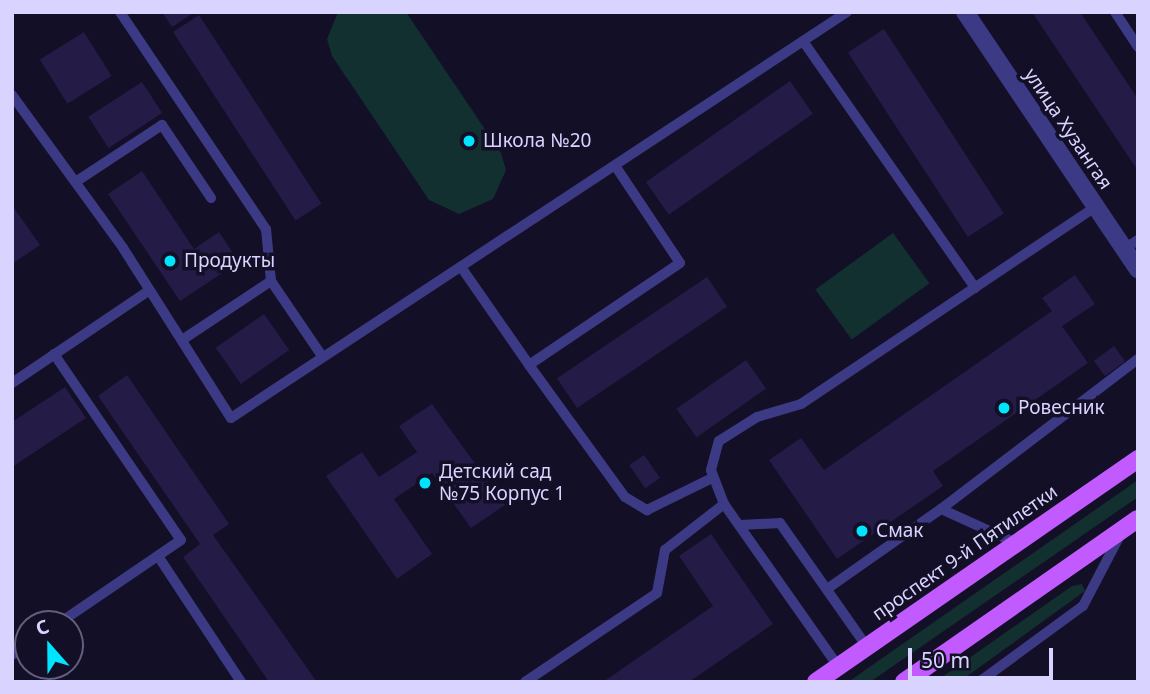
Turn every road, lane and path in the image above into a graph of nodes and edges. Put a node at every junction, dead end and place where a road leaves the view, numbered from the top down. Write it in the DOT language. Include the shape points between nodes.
graph roads {
  1 [pos="120,12"];
  2 [pos="846,12"];
  3 [pos="965,12"];
  4 [pos="1115,12"];
  5 [pos="803,41"];
  6 [pos="1138,47"];
  7 [pos="12,95"];
  8 [pos="616,167"];
  9 [pos="78,181"];
  10 [pos="211,198"];
  11 [pos="1095,207"];
  12 [pos="1131,244"];
  13 [pos="461,267"];
  14 [pos="1138,269"];
  15 [pos="271,281"];
  16 [pos="975,288"];
  17 [pos="150,290"];
  18 [pos="181,340"];
  19 [pos="54,354"];
  20 [pos="322,356"];
  21 [pos="1138,359"];
  22 [pos="529,365"];
  23 [pos="12,383"];
  24 [pos="1138,459"];
  25 [pos="712,478"];
  26 [pos="724,504"];
  27 [pos="941,509"];
  28 [pos="1138,519"];
  29 [pos="740,525"];
  30 [pos="1122,530"];
  31 [pos="1016,543"];
  32 [pos="158,556"];
  33 [pos="827,589"];
  34 [pos="79,610"];
  35 [pos="867,647"];
  36 [pos="838,666"];
  37 [pos="241,682"];
  38 [pos="525,682"];
  39 [pos="816,682"];
  40 [pos="904,682"];
  41 [pos="979,682"];
  1 -- 15 [label="lane" via="266,229"];
  2 -- 5 [label="lane"];
  3 -- 11 [label="street, улица Хузангая"];
  4 -- 6 [label="lane"];
  5 -- 8 [label="lane"];
  5 -- 16 [label="lane"];
  7 -- 9 [label="lane"];
  8 -- 13 [label="lane"];
  8 -- 22 [label="lane" via="680,263"];
  9 -- 10 [label="lane" via="162,125"];
  9 -- 17 [label="lane"];
  11 -- 12 [label="street, улица Хузангая"];
  11 -- 16 [label="lane"];
  12 -- 14 [label="street, улица Хузангая"];
  13 -- 20 [label="lane"];
  13 -- 22 [label="lane"];
  15 -- 18 [label="lane"];
  15 -- 20 [label="lane"];
  16 -- 25 [label="lane" via="801,404 757,417 719,441"];
  17 -- 18 [label="lane"];
  17 -- 19 [label="lane"];
  18 -- 20 [label="lane" via="231,418"];
  19 -- 23 [label="lane"];
  19 -- 32 [label="lane" via="181,540"];
  21 -- 27 [label="lane"];
  22 -- 25 [label="lane" via="636,504 647,510"];
  24 -- 31 [label="main road, проспект 9-й Пятилетки"];
  25 -- 26 [label="lane"];
  26 -- 29 [label="lane"];
  26 -- 38 [label="lane" via="665,550 657,593"];
  27 -- 31 [label="lane"];
  27 -- 33 [label="lane"];
  28 -- 30 [label="main road"];
  29 -- 33 [label="lane" via="780,523"];
  29 -- 36 [label="lane"];
  30 -- 40 [label="main road"];
  30 -- 41 [label="lane" via="1083,606"];
  31 -- 35 [label="main road, проспект 9-й Пятилетки"];
  32 -- 34 [label="lane"];
  32 -- 37 [label="lane"];
  33 -- 35 [label="lane"];
  35 -- 36 [label="main road, проспект 9-й Пятилетки"];
  36 -- 39 [label="main road, проспект 9-й Пятилетки"];
}
